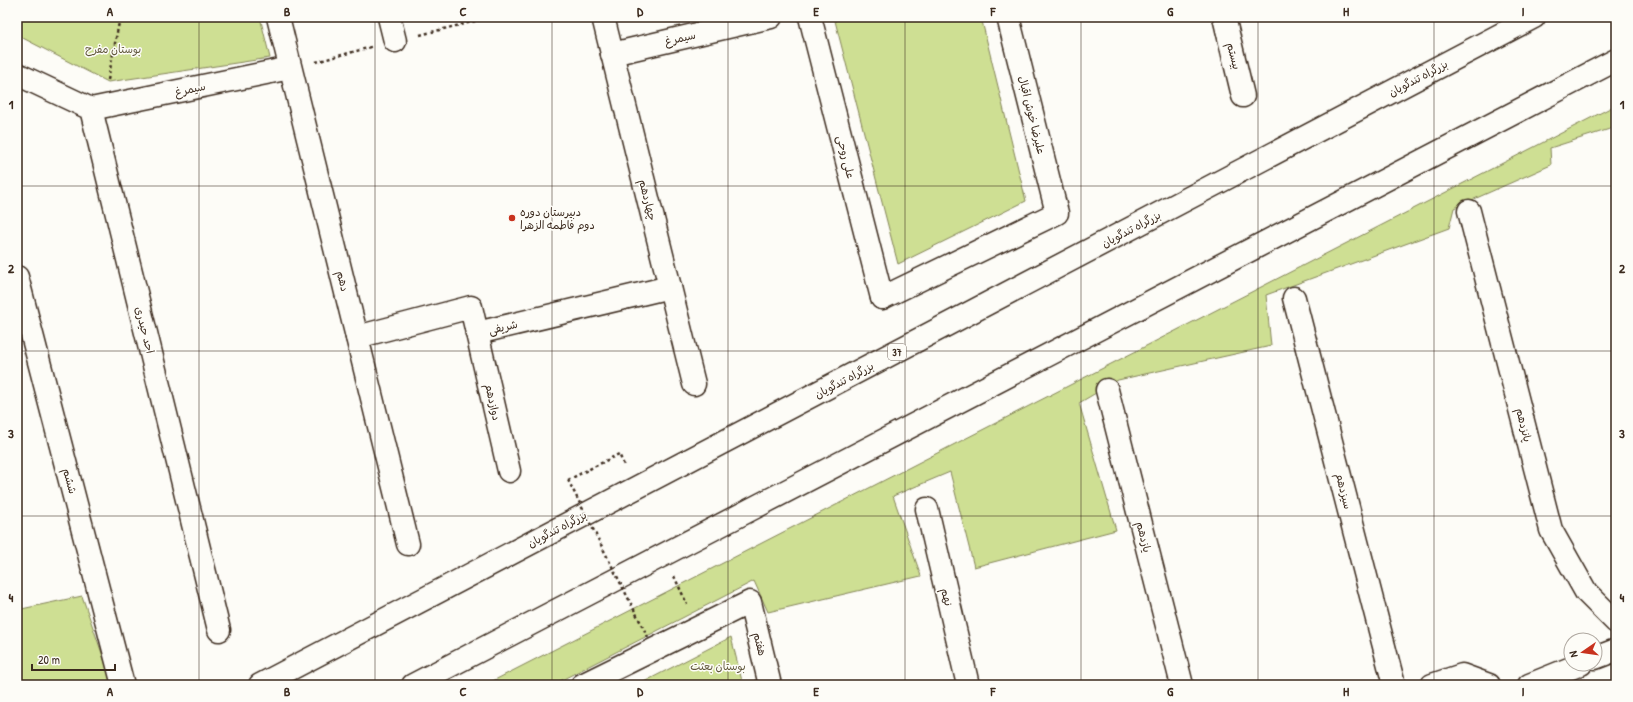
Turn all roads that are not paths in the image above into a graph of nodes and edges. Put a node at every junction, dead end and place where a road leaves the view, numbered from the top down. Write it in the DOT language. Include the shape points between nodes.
graph roads {
  1 [pos="278,17"];
  2 [pos="389,17"];
  3 [pos="603,17"];
  4 [pos="771,17"];
  5 [pos="810,17"];
  6 [pos="1008,17"];
  7 [pos="1224,17"];
  8 [pos="1534,17"];
  9 [pos="395,41"];
  10 [pos="612,54"];
  11 [pos="1616,60"];
  12 [pos="290,68"];
  13 [pos="17,74"];
  14 [pos="1243,96"];
  15 [pos="91,109"];
  16 [pos="1469,210"];
  17 [pos="1057,213"];
  18 [pos="17,277"];
  19 [pos="670,287"];
  20 [pos="1294,298"];
  21 [pos="477,333"];
  22 [pos="357,337"];
  23 [pos="694,384"];
  24 [pos="1107,390"];
  25 [pos="509,471"];
  26 [pos="927,509"];
  27 [pos="408,544"];
  28 [pos="1616,622"];
  29 [pos="219,630"];
  30 [pos="1616,650"];
  31 [pos="1603,655"];
  32 [pos="1563,671"];
  33 [pos="1463,680"];
  34 [pos="123,685"];
  35 [pos="260,685"];
  36 [pos="413,685"];
  37 [pos="582,685"];
  38 [pos="770,685"];
  39 [pos="968,685"];
  40 [pos="1182,685"];
  41 [pos="1394,685"];
  42 [pos="1432,685"];
  43 [pos="1489,685"];
  44 [pos="1529,685"];
  1 -- 12 [label="main road, دهم"];
  2 -- 9 [label="main road"];
  3 -- 10 [label="main road, چهاردهم"];
  4 -- 10 [label="main road, سیمرغ"];
  5 -- 17 [label="main road, علی روحی" via="882,298"];
  6 -- 17 [label="main road, علیرضا خوش اقبال"];
  7 -- 14 [label="main road, بیستم"];
  8 -- 35 [label="main road, بزرگراه تندگویان / 37"];
  10 -- 19 [label="main road, چهاردهم"];
  11 -- 36 [label="main road"];
  12 -- 15 [label="main road, سیمرغ"];
  12 -- 22 [label="main road, دهم"];
  13 -- 15 [label="main road"];
  15 -- 29 [label="main road, احد حیدری"];
  16 -- 28 [label="main road, پانزدهم" via="1551,530 1586,592"];
  18 -- 34 [label="main road, ششم"];
  19 -- 21 [label="main road, شریفی"];
  19 -- 23 [label="main road, چهاردهم"];
  20 -- 41 [label="main road, سیزدهم"];
  21 -- 22 [label="main road, شریفی" via="471,307"];
  21 -- 25 [label="main road, دوازدهم"];
  22 -- 27 [label="main road, دهم"];
  24 -- 40 [label="main road, یازدهم"];
  26 -- 39 [label="main road, نهم"];
  30 -- 31 [label="main road"];
  32 -- 44 [label="main road"];
  33 -- 42 [label="main road"];
  33 -- 43 [label="main road"];
  37 -- 38 [label="main road, هفتم" via="750,602"];
}
